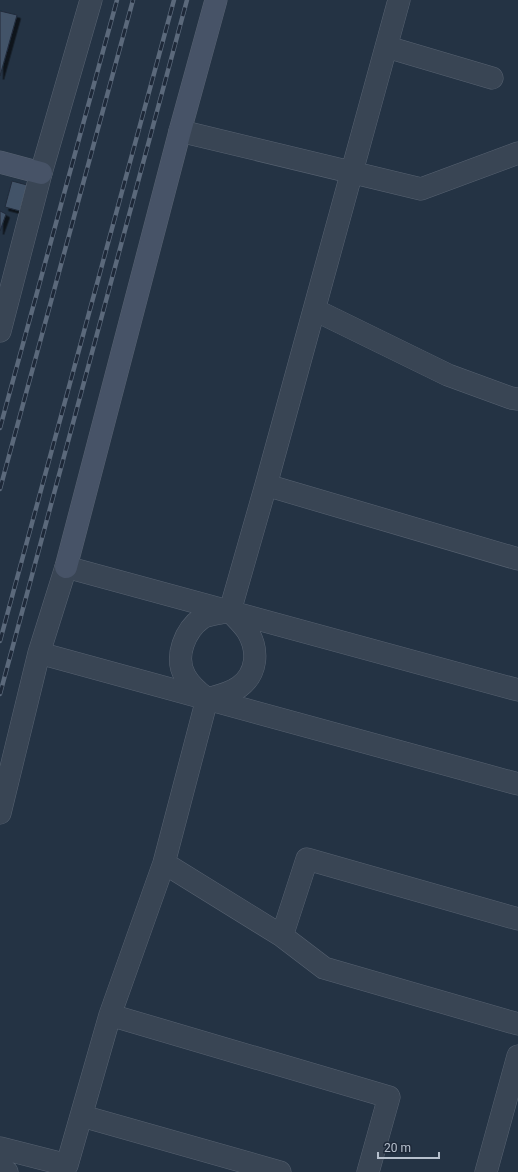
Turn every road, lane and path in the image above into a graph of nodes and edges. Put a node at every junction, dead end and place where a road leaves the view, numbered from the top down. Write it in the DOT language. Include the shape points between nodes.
graph roads {
  1 [pos="91,0"];
  2 [pos="216,0"];
  3 [pos="400,0"];
  4 [pos="387,47"];
  5 [pos="492,78"];
  6 [pos="180,131"];
  7 [pos="518,153"];
  8 [pos="0,162"];
  9 [pos="352,172"];
  10 [pos="41,173"];
  11 [pos="315,310"];
  12 [pos="0,332"];
  13 [pos="518,399"];
  14 [pos="266,485"];
  15 [pos="518,558"];
  16 [pos="66,567"];
  17 [pos="230,611"];
  18 [pos="39,653"];
  19 [pos="518,690"];
  20 [pos="207,699"];
  21 [pos="518,784"];
  22 [pos="0,813"];
  23 [pos="164,863"];
  24 [pos="518,919"];
  25 [pos="282,936"];
  26 [pos="110,1014"];
  27 [pos="518,1024"];
  28 [pos="518,1056"];
  29 [pos="82,1116"];
  30 [pos="0,1148"];
  31 [pos="0,1170"];
  32 [pos="7,1172"];
  33 [pos="280,1172"];
  34 [pos="368,1172"];
  35 [pos="486,1172"];
  1 -- 10 [label="street"];
  2 -- 6 [label="street"];
  3 -- 4 [label="street"];
  4 -- 5 [label="street"];
  4 -- 9 [label="street"];
  6 -- 9 [label="street"];
  6 -- 16 [label="street"];
  7 -- 9 [label="street" via="421,189"];
  8 -- 10 [label="street"];
  9 -- 11 [label="street"];
  10 -- 12 [label="street"];
  11 -- 13 [label="street" via="448,375"];
  11 -- 14 [label="street"];
  14 -- 15 [label="street"];
  14 -- 17 [label="street"];
  16 -- 17 [label="street"];
  16 -- 18 [label="street"];
  17 -- 19 [label="street"];
  17 -- 20 [label="street" via="248,632 253,644 255,661 250,676 239,687"];
  17 -- 20 [label="street" via="203,617 190,630 181,650 184,676"];
  18 -- 20 [label="street"];
  18 -- 22 [label="street"];
  20 -- 21 [label="street"];
  20 -- 23 [label="street"];
  23 -- 25 [label="street"];
  23 -- 26 [label="street"];
  24 -- 25 [label="street" via="306,859"];
  25 -- 27 [label="street" via="324,968"];
  26 -- 29 [label="street"];
  26 -- 34 [label="street" via="389,1097"];
  28 -- 35 [label="street"];
  29 -- 30 [label="street" via="68,1165"];
  29 -- 33 [label="street"];
  31 -- 32 [label="street"];
}
